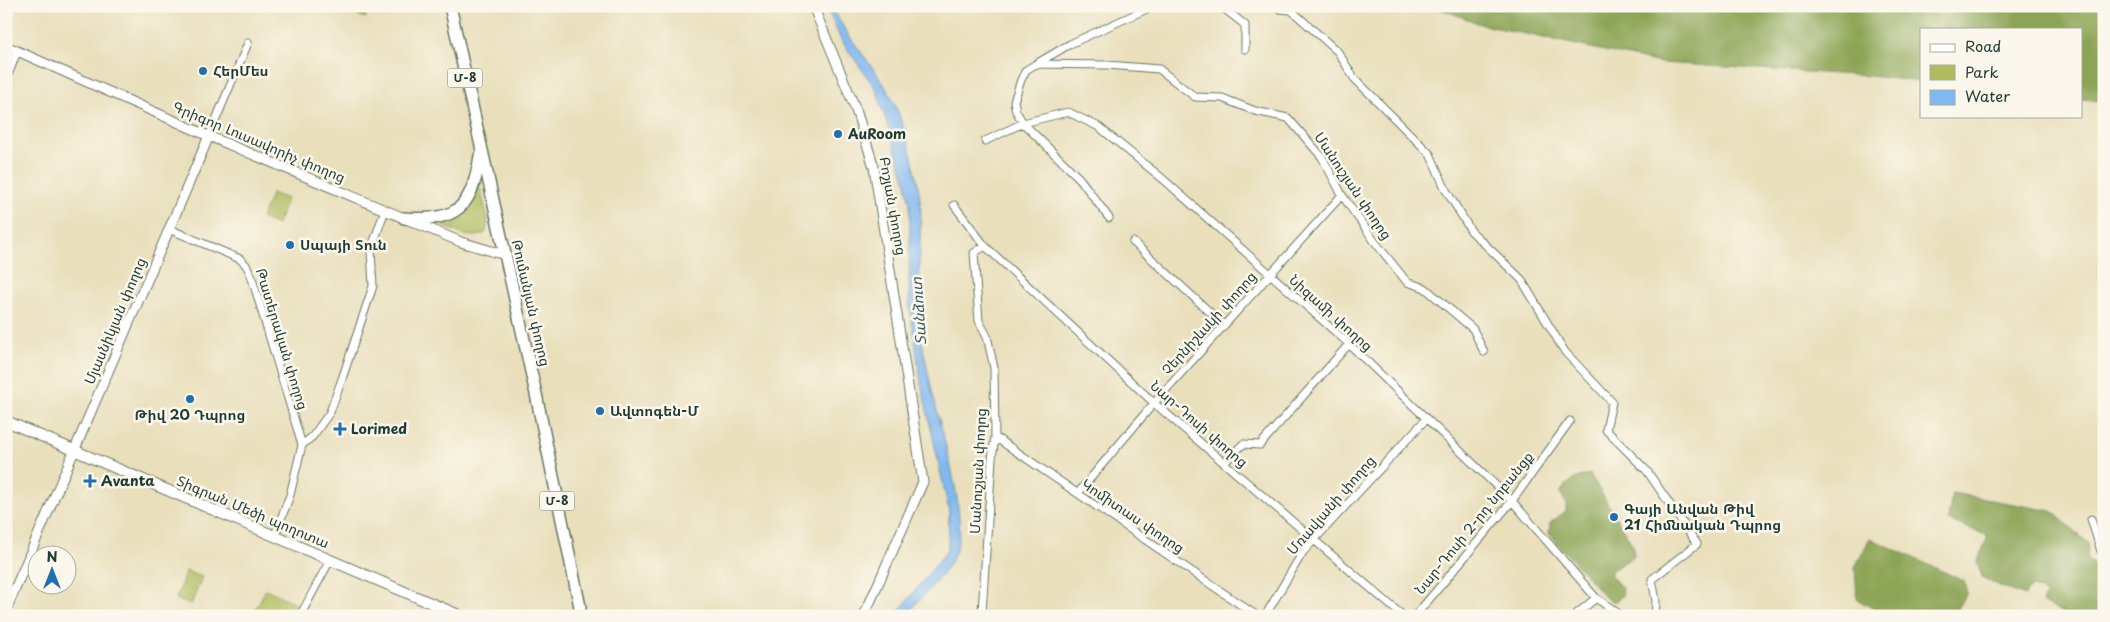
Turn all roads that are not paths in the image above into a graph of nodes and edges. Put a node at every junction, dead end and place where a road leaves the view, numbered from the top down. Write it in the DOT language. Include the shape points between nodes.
graph roads {
  1 [pos="450,6"];
  2 [pos="813,6"];
  3 [pos="1152,6"];
  4 [pos="1221,6"];
  5 [pos="1280,9"];
  6 [pos="248,43"];
  7 [pos="6,46"];
  8 [pos="1246,49"];
  9 [pos="17,52"];
  10 [pos="1036,64"];
  11 [pos="6,80"];
  12 [pos="1023,123"];
  13 [pos="209,136"];
  14 [pos="984,141"];
  15 [pos="481,149"];
  16 [pos="1342,195"];
  17 [pos="954,205"];
  18 [pos="385,210"];
  19 [pos="404,218"];
  20 [pos="1109,218"];
  21 [pos="169,229"];
  22 [pos="1133,242"];
  23 [pos="984,246"];
  24 [pos="505,255"];
  25 [pos="1270,275"];
  26 [pos="1224,325"];
  27 [pos="1349,344"];
  28 [pos="1484,352"];
  29 [pos="1154,403"];
  30 [pos="1426,419"];
  31 [pos="6,421"];
  32 [pos="1570,421"];
  33 [pos="995,437"];
  34 [pos="302,445"];
  35 [pos="74,451"];
  36 [pos="1224,463"];
  37 [pos="1078,493"];
  38 [pos="1512,502"];
  39 [pos="2090,519"];
  40 [pos="276,536"];
  41 [pos="1314,540"];
  42 [pos="2104,553"];
  43 [pos="330,560"];
  44 [pos="1596,598"];
  45 [pos="6,610"];
  46 [pos="580,611"];
  47 [pos="981,614"];
  48 [pos="300,616"];
  49 [pos="462,616"];
  50 [pos="589,616"];
  51 [pos="864,616"];
  52 [pos="997,616"];
  53 [pos="1257,616"];
  54 [pos="1265,616"];
  55 [pos="1403,616"];
  56 [pos="1415,616"];
  57 [pos="1574,616"];
  58 [pos="1622,616"];
  59 [pos="1655,616"];
  1 -- 15 [label="highway, Թումանյան փողոց / Մ-8"];
  2 -- 51 [label="street, Բոշյան փողոց" via="853,103 874,167 923,482"];
  3 -- 10 [label="street"];
  4 -- 8 [label="street" via="1245,25"];
  5 -- 59 [label="street" via="1291,10 1338,52 1354,78 1430,154 1446,190 1471,231 1521,279 1565,352 1612,402 1606,430 1647,471 1697,544 1652,579"];
  6 -- 13 [label="street, Մյասնիկյան փողոց"];
  7 -- 9 [label="street, Գրիգոր Լուսավորիչ փողոց"];
  9 -- 11 [label="street"];
  9 -- 13 [label="street, Գրիգոր Լուսավորիչ փողոց"];
  10 -- 12 [label="street" via="1026,70 1014,101"];
  10 -- 16 [label="street, Մանուշյան փողոց" via="1159,69 1195,97 1222,98 1255,111 1288,118 1322,158"];
  12 -- 14 [label="street, Նիզամի փողոց"];
  12 -- 20 [label="street" via="1080,179"];
  12 -- 25 [label="street, Նիզամի փողոց" via="1068,112 1098,127 1163,179"];
  13 -- 18 [label="street, Գրիգոր Լուսավորիչ փողոց"];
  13 -- 21 [label="street, Մյասնիկյան փողոց"];
  15 -- 19 [label="highway" via="474,188 463,204 440,217"];
  15 -- 24 [label="highway, Թումանյան փողոց / Մ-8"];
  16 -- 25 [label="street, Չերնիշևսկի փողոց"];
  16 -- 28 [label="street, Մանուշյան փողոց" via="1407,282 1425,288 1473,328"];
  17 -- 23 [label="street"];
  18 -- 19 [label="street, Գրիգոր Լուսավորիչ փողոց"];
  18 -- 34 [label="street, Թատերական փողոց" via="371,250 373,286 342,379 330,412 313,436"];
  19 -- 24 [label="street, Գրիգոր Լուսավորիչ փողոց" via="460,242"];
  21 -- 34 [label="street, Թատերական փողոց" via="230,254 246,265"];
  21 -- 35 [label="street, Մյասնիկյան փողոց"];
  22 -- 26 [label="street"];
  23 -- 29 [label="street, Նար-Դոսի փողոց"];
  23 -- 33 [label="street, Մանուշյան փողոց" via="974,253 978,321 987,336 994,368"];
  24 -- 46 [label="highway, Թումանյան փողոց / Մ-8"];
  25 -- 26 [label="street, Չերնիշևսկի փողոց"];
  25 -- 27 [label="street, Նիզամի փողոց"];
  26 -- 29 [label="street, Չերնիշևսկի փողոց"];
  27 -- 30 [label="street, Նիզամի փողոց"];
  27 -- 36 [label="street" via="1260,445 1243,444"];
  29 -- 36 [label="street, Նար-Դոսի փողոց"];
  29 -- 37 [label="street, Չերնիշևսկի փողոց"];
  30 -- 38 [label="street, Նիզամի փողոց"];
  30 -- 41 [label="street, Մռավյանի փողոց"];
  31 -- 35 [label="main road, Տիգրան Մեծի պողոտա"];
  32 -- 38 [label="street, Նար-Դոսի 2-րդ նրբանցք"];
  33 -- 37 [label="street, Կոմիտաս փողոց"];
  33 -- 47 [label="street, Մանուշյան փողոց"];
  34 -- 40 [label="street"];
  35 -- 40 [label="main road, Տիգրան Մեծի պողոտա"];
  35 -- 45 [label="street, Մյասնիկյան փողոց"];
  36 -- 41 [label="street, Նար-Դոսի փողոց"];
  37 -- 53 [label="street, Կոմիտաս փողոց"];
  38 -- 44 [label="street, Նիզամի փողոց"];
  38 -- 56 [label="street, Նար-Դոսի 2-րդ նրբանցք"];
  39 -- 42 [label="street"];
  40 -- 43 [label="main road, Տիգրան Մեծի պողոտա"];
  41 -- 54 [label="street, Մռավյանի փողոց" via="1303,552"];
  41 -- 55 [label="street, Նար-Դոսի փողոց"];
  43 -- 48 [label="street"];
  43 -- 49 [label="main road, Տիգրան Մեծի պողոտա"];
  44 -- 57 [label="street"];
  44 -- 58 [label="street, Նիզամի փողոց"];
  46 -- 50 [label="highway, Մ-8"];
  47 -- 52 [label="street"];
}
